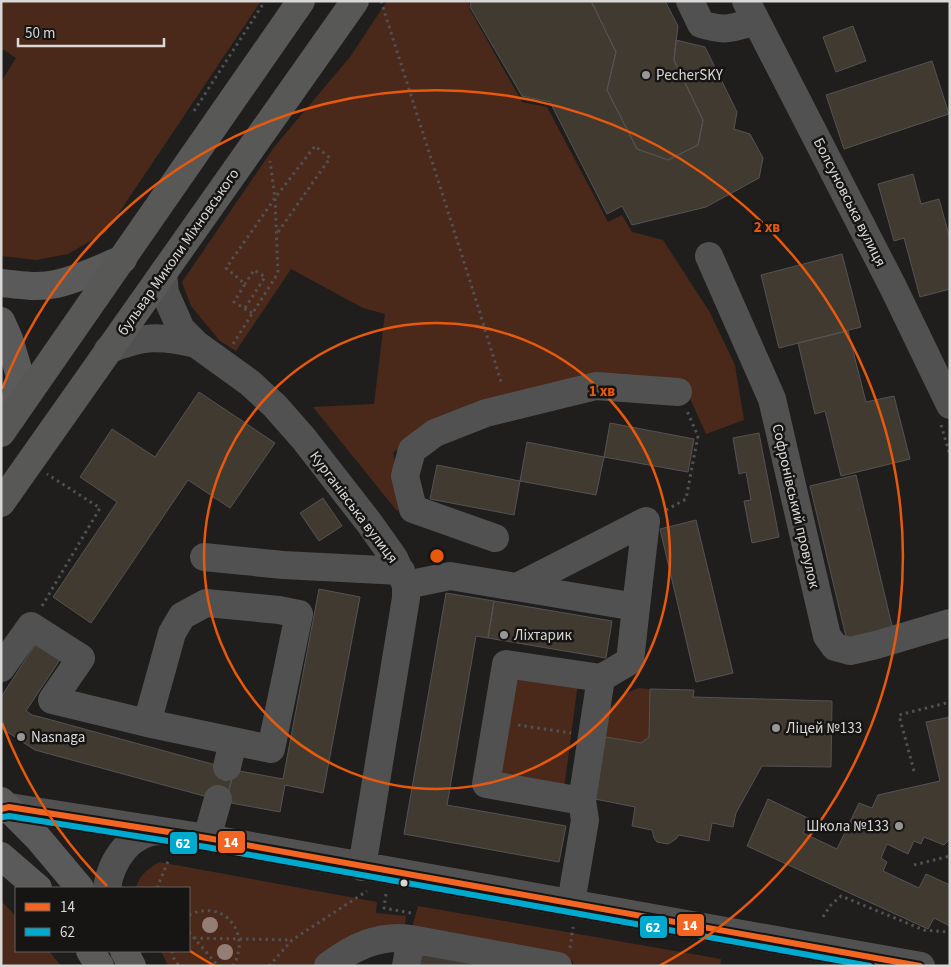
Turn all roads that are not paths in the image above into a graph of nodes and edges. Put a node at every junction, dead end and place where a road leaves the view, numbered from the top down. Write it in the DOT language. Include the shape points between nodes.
graph roads {
  1 [pos="302,1"];
  2 [pos="355,1"];
  3 [pos="690,1"];
  4 [pos="751,11"];
  5 [pos="709,256"];
  6 [pos="123,259"];
  7 [pos="163,273"];
  8 [pos="1,283"];
  9 [pos="1,321"];
  10 [pos="196,344"];
  11 [pos="108,350"];
  12 [pos="678,392"];
  13 [pos="950,405"];
  14 [pos="7,425"];
  15 [pos="1,503"];
  16 [pos="413,509"];
  17 [pos="495,538"];
  18 [pos="382,539"];
  19 [pos="204,558"];
  20 [pos="403,578"];
  21 [pos="517,587"];
  22 [pos="636,607"];
  23 [pos="950,623"];
  24 [pos="1,668"];
  25 [pos="601,678"];
  26 [pos="147,723"];
  27 [pos="233,741"];
  28 [pos="227,768"];
  29 [pos="218,799"];
  30 [pos="582,800"];
  31 [pos="4,806"];
  32 [pos="169,832"];
  33 [pos="207,838"];
  34 [pos="1,856"];
  35 [pos="365,879"];
  36 [pos="37,887"];
  37 [pos="79,887"];
  38 [pos="107,887"];
  39 [pos="572,914"];
  40 [pos="412,939"];
  41 [pos="91,952"];
  42 [pos="125,952"];
  43 [pos="913,965"];
  44 [pos="100,966"];
  45 [pos="132,966"];
  46 [pos="328,966"];
  47 [pos="406,966"];
  48 [pos="558,966"];
  1 -- 6 [label="highway"];
  2 -- 7 [label="highway, бульвар Миколи Міхновського"];
  3 -- 4 [label="street" via="701,24 716,29 728,29"];
  4 -- 13 [label="street, Болсуновська вулиця"];
  5 -- 23 [label="street, Софронівський провулок" via="772,400 827,636 835,647 850,651"];
  6 -- 8 [label="main road" via="56,284 28,286"];
  6 -- 14 [label="highway"];
  7 -- 10 [label="street, Курганівська вулиця" via="165,293 172,311 181,329"];
  7 -- 11 [label="highway, бульвар Миколи Міхновського"];
  9 -- 14 [label="main road" via="20,376"];
  10 -- 11 [label="street, Курганівська вулиця" via="173,338 149,338"];
  10 -- 18 [label="street, Курганівська вулиця" via="250,383 275,406"];
  11 -- 15 [label="highway, бульвар Миколи Міхновського"];
  12 -- 16 [label="street" via="596,386 486,413 435,433 412,450 405,476"];
  16 -- 17 [label="street"];
  16 -- 18 [label="street"];
  18 -- 20 [label="street, Курганівська вулиця"];
  19 -- 20 [label="street"];
  20 -- 21 [label="street" via="450,576"];
  20 -- 35 [label="street" via="404,607"];
  21 -- 22 [label="street"];
  21 -- 22 [label="street" via="646,521"];
  22 -- 25 [label="street" via="630,661"];
  24 -- 26 [label="street" via="31,626 81,658 52,700"];
  25 -- 30 [label="street"];
  25 -- 30 [label="street" via="506,664 486,784"];
  26 -- 27 [label="street"];
  26 -- 27 [label="street" via="172,633 182,616 206,603 299,614 271,749"];
  27 -- 28 [label="street"];
  29 -- 33 [label="street"];
  30 -- 39 [label="street" via="585,820"];
  31 -- 32 [label="street"];
  31 -- 37 [label="main road"];
  32 -- 33 [label="street"];
  32 -- 38 [label="street" via="145,833 124,848 112,868"];
  33 -- 35 [label="street"];
  34 -- 36 [label="main road"];
  35 -- 39 [label="street"];
  39 -- 43 [label="street"];
  40 -- 46 [label="street" via="378,939"];
  40 -- 47 [label="street"];
  40 -- 48 [label="street"];
  41 -- 44 [label="main road"];
  42 -- 45 [label="main road"];
}
